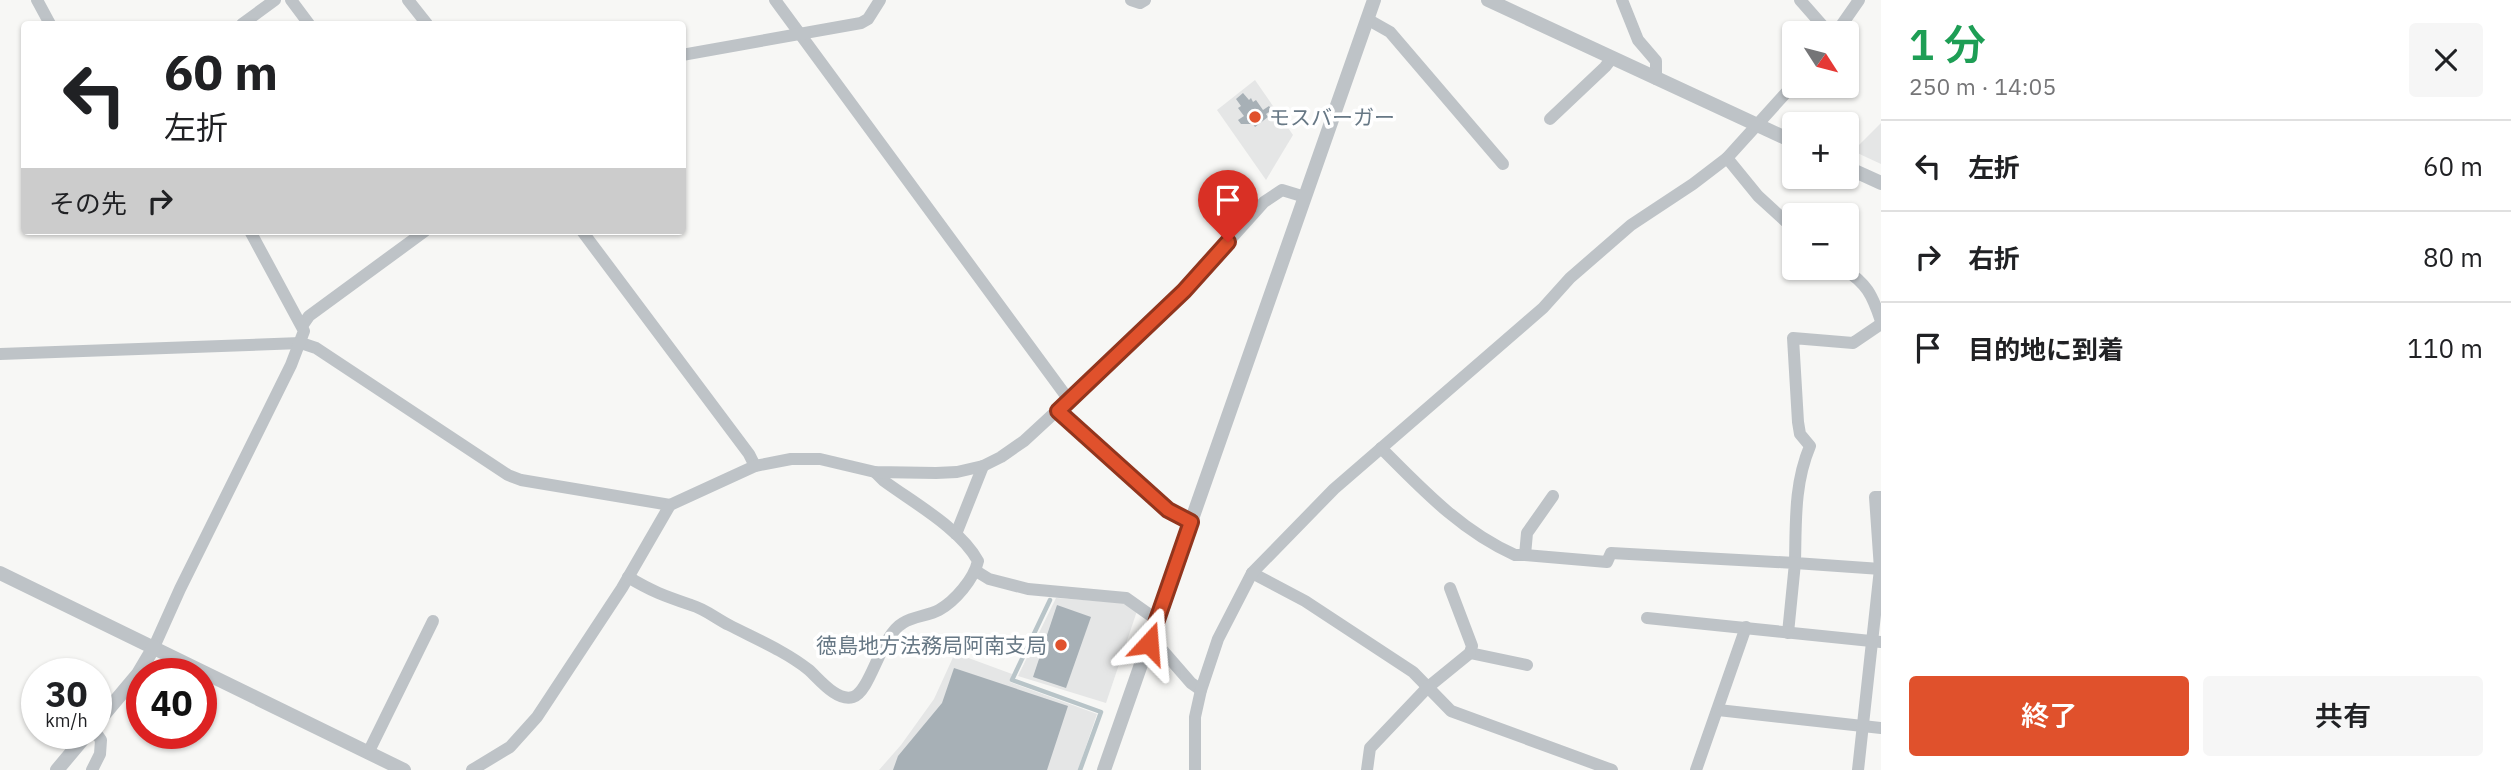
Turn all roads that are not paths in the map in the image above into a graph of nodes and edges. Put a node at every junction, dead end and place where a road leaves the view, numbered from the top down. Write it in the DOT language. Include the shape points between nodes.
graph roads {
  1 [pos="37,0"];
  2 [pos="275,0"];
  3 [pos="291,0"];
  4 [pos="408,0"];
  5 [pos="775,0"];
  6 [pos="880,0"];
  7 [pos="1131,0"];
  8 [pos="1145,0"];
  9 [pos="1374,0"];
  10 [pos="1488,0"];
  11 [pos="1622,0"];
  12 [pos="1800,0"];
  13 [pos="1859,0"];
  14 [pos="1367,19"];
  15 [pos="48,21"];
  16 [pos="246,21"];
  17 [pos="307,21"];
  18 [pos="425,21"];
  19 [pos="1818,21"];
  20 [pos="1844,21"];
  21 [pos="801,34"];
  22 [pos="686,54"];
  23 [pos="1612,58"];
  24 [pos="1656,79"];
  25 [pos="1782,97"];
  26 [pos="1550,119"];
  27 [pos="1757,125"];
  28 [pos="1782,136"];
  29 [pos="1727,158"];
  30 [pos="1503,164"];
  31 [pos="1859,173"];
  32 [pos="1881,183"];
  33 [pos="1305,197"];
  34 [pos="1782,218"];
  35 [pos="252,235"];
  36 [pos="420,235"];
  37 [pos="585,235"];
  38 [pos="1859,278"];
  39 [pos="1881,323"];
  40 [pos="302,326"];
  41 [pos="301,343"];
  42 [pos="0,354"];
  43 [pos="1069,400"];
  44 [pos="1058,411"];
  45 [pos="1381,448"];
  46 [pos="755,466"];
  47 [pos="983,466"];
  48 [pos="875,472"];
  49 [pos="1553,496"];
  50 [pos="1881,497"];
  51 [pos="670,505"];
  52 [pos="1191,522"];
  53 [pos="956,534"];
  54 [pos="1525,555"];
  55 [pos="1795,562"];
  56 [pos="1880,569"];
  57 [pos="976,571"];
  58 [pos="0,573"];
  59 [pos="1252,573"];
  60 [pos="628,577"];
  61 [pos="1450,588"];
  62 [pos="1647,618"];
  63 [pos="1157,620"];
  64 [pos="433,621"];
  65 [pos="1746,626"];
  66 [pos="1788,633"];
  67 [pos="1876,641"];
  68 [pos="1149,643"];
  69 [pos="154,647"];
  70 [pos="1470,653"];
  71 [pos="1527,666"];
  72 [pos="1427,688"];
  73 [pos="1201,690"];
  74 [pos="112,705"];
  75 [pos="1718,710"];
  76 [pos="1862,726"];
  77 [pos="1881,728"];
  78 [pos="75,749"];
  79 [pos="100,749"];
  80 [pos="368,753"];
  81 [pos="57,770"];
  82 [pos="92,770"];
  83 [pos="404,770"];
  84 [pos="472,770"];
  85 [pos="1104,770"];
  86 [pos="1195,770"];
  87 [pos="1367,770"];
  88 [pos="1612,770"];
  89 [pos="1696,770"];
  90 [pos="1858,770"];
  1 -- 15 [label="street"];
  2 -- 16 [label="street"];
  3 -- 17 [label="street"];
  4 -- 18 [label="street"];
  5 -- 21 [label="street"];
  6 -- 21 [label="street" via="861,23"];
  7 -- 8 [label="street"];
  9 -- 14 [label="street"];
  10 -- 23 [label="street"];
  11 -- 24 [label="street" via="1639,40 1656,61"];
  12 -- 19 [label="street"];
  13 -- 20 [label="street"];
  14 -- 30 [label="street" via="1390,32"];
  14 -- 33 [label="street"];
  21 -- 22 [label="street"];
  21 -- 43 [label="street"];
  23 -- 24 [label="street"];
  23 -- 26 [label="street"];
  24 -- 27 [label="street"];
  25 -- 27 [label="street"];
  27 -- 28 [label="street"];
  27 -- 29 [label="street"];
  29 -- 34 [label="street"];
  29 -- 45 [label="street" via="1631,225"];
  31 -- 32 [label="street"];
  33 -- 43 [label="street" via="1282,190 1264,202 1184,291"];
  33 -- 52 [label="street"];
  35 -- 40 [label="street"];
  36 -- 40 [label="street" via="309,316"];
  37 -- 46 [label="street"];
  38 -- 39 [label="street" via="1872,294"];
  39 -- 55 [label="street" via="1853,343 1793,338 1798,422 1800,434 1810,446 1800,472"];
  40 -- 41 [label="street"];
  41 -- 42 [label="street"];
  41 -- 51 [label="street" via="316,348 508,475"];
  41 -- 69 [label="street"];
  43 -- 44 [label="street"];
  44 -- 47 [label="street" via="1024,441"];
  44 -- 52 [label="street" via="1168,510"];
  45 -- 54 [label="street" via="1461,523 1508,551"];
  45 -- 59 [label="street"];
  46 -- 48 [label="street" via="820,459"];
  46 -- 51 [label="street"];
  47 -- 48 [label="street" via="957,472"];
  47 -- 53 [label="street"];
  48 -- 53 [label="street"];
  49 -- 54 [label="street" via="1527,533"];
  50 -- 56 [label="street" via="1875,496"];
  51 -- 60 [label="street"];
  52 -- 63 [label="street"];
  53 -- 57 [label="street" via="971,548 978,561"];
  54 -- 55 [label="street" via="1607,562 1611,553"];
  55 -- 56 [label="street"];
  55 -- 66 [label="street"];
  56 -- 67 [label="street"];
  57 -- 60 [label="street" via="938,611 904,622 895,630 863,688 849,698 827,687 797,661 693,605 660,596"];
  57 -- 63 [label="street" via="1028,589 1126,598"];
  58 -- 69 [label="street"];
  59 -- 72 [label="street" via="1305,601 1413,672"];
  59 -- 73 [label="street" via="1218,639"];
  60 -- 84 [label="street" via="537,717 510,747"];
  61 -- 70 [label="street" via="1472,646"];
  62 -- 65 [label="street"];
  63 -- 68 [label="street"];
  64 -- 80 [label="street"];
  65 -- 66 [label="street"];
  65 -- 75 [label="street"];
  66 -- 67 [label="street"];
  67 -- 76 [label="street"];
  68 -- 73 [label="street"];
  68 -- 85 [label="street"];
  69 -- 74 [label="street"];
  69 -- 80 [label="street"];
  70 -- 71 [label="street"];
  70 -- 72 [label="street"];
  72 -- 87 [label="street" via="1370,748"];
  72 -- 88 [label="street" via="1451,711"];
  73 -- 86 [label="street" via="1195,716"];
  75 -- 76 [label="street"];
  75 -- 89 [label="street"];
  76 -- 77 [label="street"];
  76 -- 90 [label="street"];
  78 -- 81 [label="street"];
  79 -- 82 [label="street"];
  80 -- 83 [label="street"];
}
